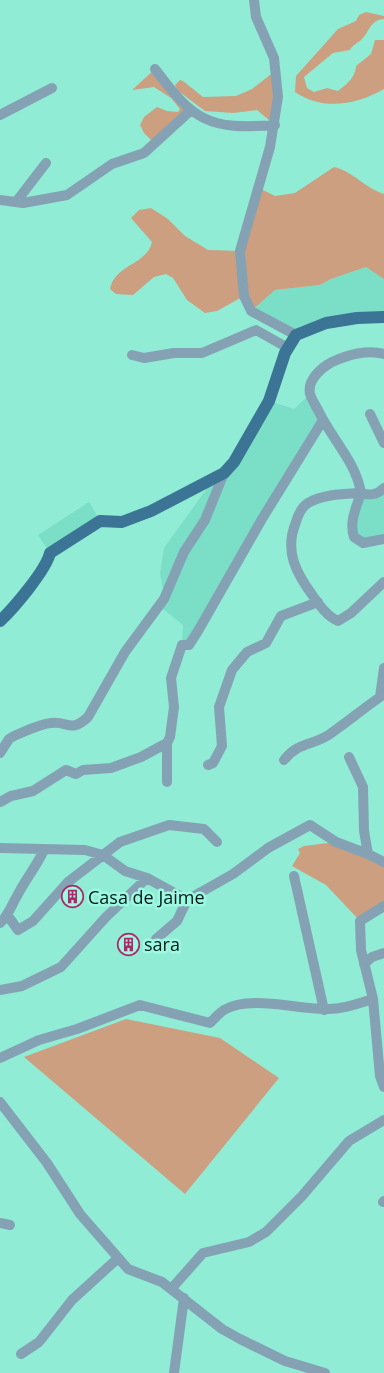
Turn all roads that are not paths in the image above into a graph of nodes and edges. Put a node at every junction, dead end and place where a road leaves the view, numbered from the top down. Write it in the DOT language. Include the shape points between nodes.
graph roads {
  1 [pos="254,0"];
  2 [pos="155,69"];
  3 [pos="52,88"];
  4 [pos="190,111"];
  5 [pos="0,115"];
  6 [pos="275,125"];
  7 [pos="46,163"];
  8 [pos="0,200"];
  9 [pos="16,202"];
  10 [pos="384,317"];
  11 [pos="296,335"];
  12 [pos="288,348"];
  13 [pos="384,354"];
  14 [pos="132,355"];
  15 [pos="370,414"];
  16 [pos="323,420"];
  17 [pos="384,443"];
  18 [pos="224,473"];
  19 [pos="384,488"];
  20 [pos="361,493"];
  21 [pos="384,539"];
  22 [pos="384,582"];
  23 [pos="318,602"];
  24 [pos="0,621"];
  25 [pos="384,668"];
  26 [pos="166,743"];
  27 [pos="0,752"];
  28 [pos="349,757"];
  29 [pos="284,760"];
  30 [pos="208,765"];
  31 [pos="167,782"];
  32 [pos="0,802"];
  33 [pos="217,842"];
  34 [pos="0,848"];
  35 [pos="44,850"];
  36 [pos="103,854"];
  37 [pos="368,854"];
  38 [pos="383,859"];
  39 [pos="294,876"];
  40 [pos="146,878"];
  41 [pos="187,900"];
  42 [pos="384,906"];
  43 [pos="4,920"];
  44 [pos="156,939"];
  45 [pos="384,954"];
  46 [pos="364,964"];
  47 [pos="0,990"];
  48 [pos="373,999"];
  49 [pos="324,1010"];
  50 [pos="0,1058"];
  51 [pos="384,1087"];
  52 [pos="1,1106"];
  53 [pos="384,1120"];
  54 [pos="117,1258"];
  55 [pos="172,1288"];
  56 [pos="184,1298"];
  57 [pos="21,1354"];
  58 [pos="174,1373"];
  59 [pos="324,1373"];
  1 -- 6 [label="street" via="256,17 274,58 278,97"];
  2 -- 4 [label="street"];
  3 -- 5 [label="street"];
  4 -- 6 [label="street" via="230,127"];
  4 -- 9 [label="street" via="149,150 112,164 67,196"];
  6 -- 11 [label="street" via="240,251 244,296 251,311"];
  7 -- 9 [label="street"];
  8 -- 9 [label="street"];
  10 -- 11 [label="main road" via="326,324"];
  11 -- 12 [label="main road"];
  12 -- 14 [label="street" via="256,330 202,353 144,358"];
  12 -- 18 [label="main road" via="269,401 234,462"];
  13 -- 16 [label="street" via="375,352 343,357 316,374 310,394"];
  15 -- 17 [label="street"];
  16 -- 20 [label="street" via="359,481"];
  16 -- 26 [label="street" via="198,631 189,645 182,645 171,678 174,707 170,737"];
  18 -- 24 [label="main road" via="151,511 122,522 100,521 50,553 48,562"];
  18 -- 27 [label="street" via="205,520 184,552 164,599 125,652 88,717 71,726 48,723 14,736"];
  19 -- 20 [label="street" via="379,493"];
  20 -- 21 [label="street" via="352,519 354,537 363,543"];
  20 -- 23 [label="street" via="316,499 298,514 290,546 294,565"];
  22 -- 23 [label="street" via="343,620 332,618"];
  23 -- 30 [label="street" via="281,616 266,643 247,652 232,670 219,707 222,746 213,763"];
  25 -- 29 [label="street" via="380,697 329,735 305,743"];
  26 -- 31 [label="street"];
  26 -- 32 [label="street" via="111,768 83,770 76,774 66,770 33,791"];
  28 -- 37 [label="street" via="363,786"];
  33 -- 36 [label="street" via="204,829 169,825 120,842"];
  34 -- 35 [label="street"];
  35 -- 36 [label="street" via="85,850"];
  35 -- 43 [label="street"];
  36 -- 40 [label="street" via="125,871"];
  36 -- 43 [label="street" via="68,882 33,921 18,930"];
  37 -- 38 [label="street"];
  37 -- 41 [label="street" via="336,842 310,825"];
  39 -- 49 [label="street"];
  40 -- 41 [label="street"];
  40 -- 47 [label="street" via="61,968 22,986"];
  41 -- 44 [label="street" via="177,921"];
  42 -- 46 [label="street" via="360,921"];
  45 -- 46 [label="street" via="372,957"];
  46 -- 48 [label="street"];
  48 -- 49 [label="street"];
  48 -- 51 [label="street" via="380,1076"];
  49 -- 50 [label="street" via="264,1004 235,1006 224,1010 210,1023 140,1005 39,1040"];
  52 -- 54 [label="street" via="47,1162 80,1214"];
  53 -- 55 [label="street" via="349,1141 266,1232 249,1242 202,1253"];
  54 -- 55 [label="street" via="128,1269"];
  54 -- 57 [label="street" via="72,1300 39,1342"];
  55 -- 56 [label="street"];
  56 -- 58 [label="street"];
  56 -- 59 [label="street" via="222,1329 240,1339 285,1361"];
}
